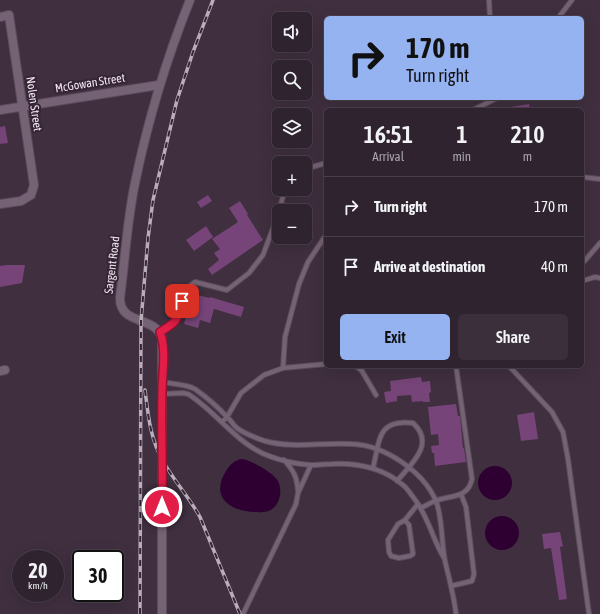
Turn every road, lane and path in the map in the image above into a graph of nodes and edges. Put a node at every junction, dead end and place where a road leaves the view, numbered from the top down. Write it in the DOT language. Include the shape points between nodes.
graph roads {
  1 [pos="190,0"];
  2 [pos="489,0"];
  3 [pos="572,0"];
  4 [pos="490,16"];
  5 [pos="560,16"];
  6 [pos="0,17"];
  7 [pos="159,85"];
  8 [pos="493,100"];
  9 [pos="23,106"];
  10 [pos="477,108"];
  11 [pos="0,110"];
  12 [pos="324,164"];
  13 [pos="312,167"];
  14 [pos="584,177"];
  15 [pos="600,179"];
  16 [pos="0,204"];
  17 [pos="272,231"];
  18 [pos="324,238"];
  19 [pos="600,243"];
  20 [pos="584,262"];
  21 [pos="600,271"];
  22 [pos="598,277"];
  23 [pos="584,280"];
  24 [pos="160,332"];
  25 [pos="324,364"];
  26 [pos="283,368"];
  27 [pos="358,368"];
  28 [pos="456,368"];
  29 [pos="511,368"];
  30 [pos="162,382"];
  31 [pos="162,394"];
  32 [pos="376,395"];
  33 [pos="227,417"];
  34 [pos="222,422"];
  35 [pos="378,449"];
  36 [pos="284,460"];
  37 [pos="311,465"];
  38 [pos="373,468"];
  39 [pos="408,468"];
  40 [pos="397,481"];
  41 [pos="298,493"];
  42 [pos="461,494"];
  43 [pos="435,501"];
  44 [pos="419,506"];
  45 [pos="405,520"];
  46 [pos="445,559"];
  47 [pos="451,586"];
  48 [pos="162,614"];
  49 [pos="243,614"];
  50 [pos="456,614"];
  51 [pos="589,614"];
  1 -- 7 [label="street, Sargent Road"];
  2 -- 4 [label="lane"];
  3 -- 5 [label="lane"];
  6 -- 9 [label="street, Nolen Street" via="9,15"];
  7 -- 9 [label="street, McGowan Street"];
  7 -- 24 [label="street, Sargent Road" via="135,185 120,305 122,311 129,316 155,327"];
  8 -- 10 [label="lane"];
  9 -- 11 [label="street, McGowan Street"];
  9 -- 16 [label="street, Nolen Street" via="34,185 31,195 21,201"];
  12 -- 13 [label="lane"];
  14 -- 15 [label="lane"];
  17 -- 24 [label="lane" via="263,255 250,273 226,290 195,282 186,288 177,320"];
  18 -- 26 [label="lane" via="308,262 299,284 285,337"];
  19 -- 20 [label="lane"];
  21 -- 22 [label="lane"];
  22 -- 23 [label="lane"];
  24 -- 30 [label="street" via="163,348"];
  25 -- 26 [label="lane"];
  26 -- 33 [label="lane" via="264,375 242,393"];
  27 -- 32 [label="lane"];
  28 -- 42 [label="lane" via="472,479 471,486"];
  29 -- 51 [label="lane" via="552,412 563,432"];
  30 -- 31 [label="street"];
  30 -- 33 [label="lane" via="194,389"];
  31 -- 34 [label="lane" via="188,394"];
  31 -- 48 [label="street"];
  33 -- 34 [label="lane"];
  33 -- 35 [label="lane" via="237,428 264,441 278,444 354,444"];
  34 -- 36 [label="lane" via="245,444 268,456"];
  35 -- 38 [label="lane"];
  35 -- 39 [label="lane" via="395,457"];
  35 -- 39 [label="lane" via="381,434 385,429 394,424 413,424 422,434 422,445 421,452"];
  36 -- 37 [label="lane"];
  36 -- 41 [label="lane" via="298,480"];
  37 -- 38 [label="lane" via="345,464"];
  37 -- 41 [label="lane"];
  38 -- 40 [label="lane"];
  39 -- 40 [label="lane"];
  39 -- 43 [label="lane" via="420,477"];
  40 -- 44 [label="lane"];
  41 -- 49 [label="lane" via="296,504"];
  42 -- 43 [label="lane"];
  42 -- 47 [label="lane" via="466,507 474,574 472,581"];
  43 -- 44 [label="lane"];
  43 -- 46 [label="lane" via="439,512"];
  44 -- 45 [label="lane"];
  44 -- 46 [label="lane"];
  45 -- 45 [label="lane" via="398,524 388,540 389,552 394,558 413,554 409,525"];
  46 -- 47 [label="lane"];
  47 -- 50 [label="lane"];
}
